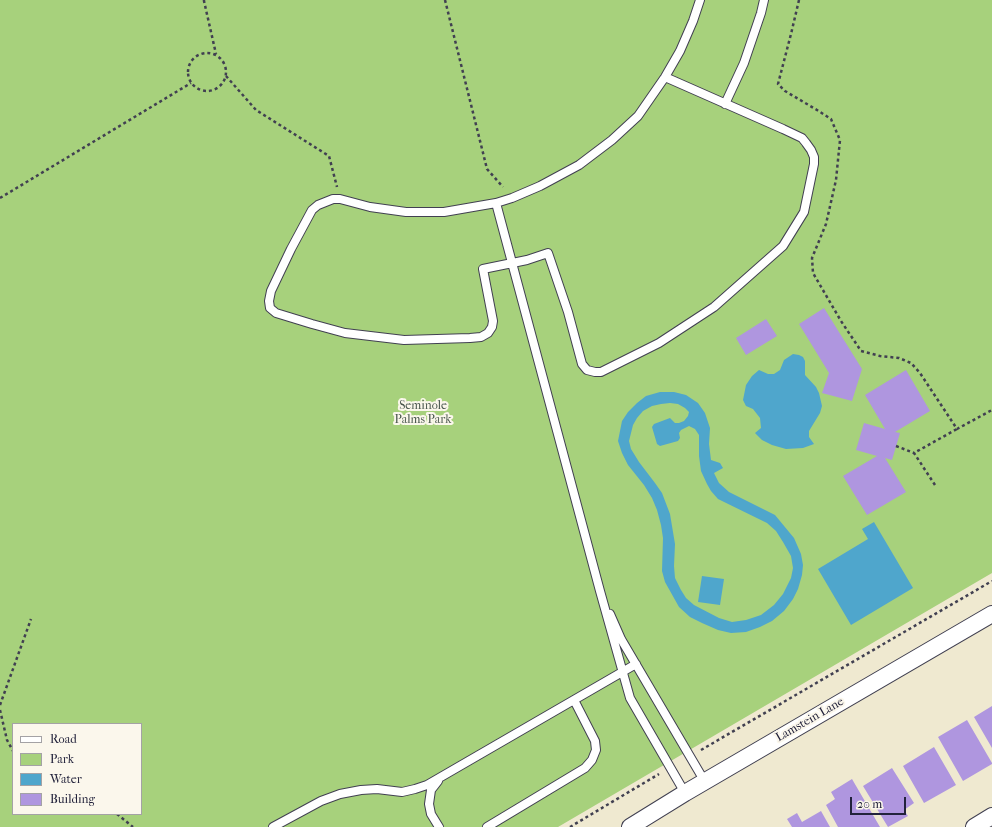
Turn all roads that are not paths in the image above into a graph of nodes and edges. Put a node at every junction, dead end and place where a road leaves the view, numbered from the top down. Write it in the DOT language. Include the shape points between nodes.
graph roads {
  1 [pos="700,0"];
  2 [pos="764,0"];
  3 [pos="664,77"];
  4 [pos="725,104"];
  5 [pos="496,203"];
  6 [pos="512,263"];
  7 [pos="600,592"];
  8 [pos="992,614"];
  9 [pos="636,664"];
  10 [pos="622,672"];
  11 [pos="574,700"];
  12 [pos="441,777"];
  13 [pos="705,782"];
  14 [pos="685,793"];
  15 [pos="992,816"];
  16 [pos="273,827"];
  17 [pos="439,827"];
  18 [pos="487,827"];
  19 [pos="630,827"];
  20 [pos="974,827"];
  1 -- 3 [label="lane" via="680,51"];
  2 -- 4 [label="lane" via="744,63"];
  3 -- 4 [label="lane"];
  3 -- 5 [label="lane" via="638,116 580,165 540,186"];
  4 -- 6 [label="lane" via="802,138 814,156 814,164 804,212 783,246 714,307 659,343 601,372 595,372 587,370 582,364 548,253"];
  5 -- 6 [label="lane"];
  5 -- 6 [label="lane" via="444,212 406,212 370,207 340,199 318,205 312,210 271,291 270,308 276,313 345,332 404,340 481,337 488,333 493,321 483,269"];
  6 -- 7 [label="lane"];
  7 -- 9 [label="lane" via="621,639"];
  7 -- 10 [label="lane"];
  8 -- 13 [label="street, Lamstein Lane"];
  9 -- 10 [label="lane"];
  9 -- 13 [label="lane"];
  10 -- 11 [label="lane"];
  10 -- 14 [label="lane" via="630,698"];
  11 -- 12 [label="lane"];
  11 -- 18 [label="lane" via="595,741 596,750 592,760 585,768"];
  12 -- 16 [label="lane" via="415,790 402,792 377,789 340,794 321,801"];
  12 -- 17 [label="lane" via="431,790 429,804 431,814"];
  13 -- 14 [label="street, Lamstein Lane"];
  14 -- 19 [label="street, Lamstein Lane"];
  15 -- 20 [label="street"];
}
